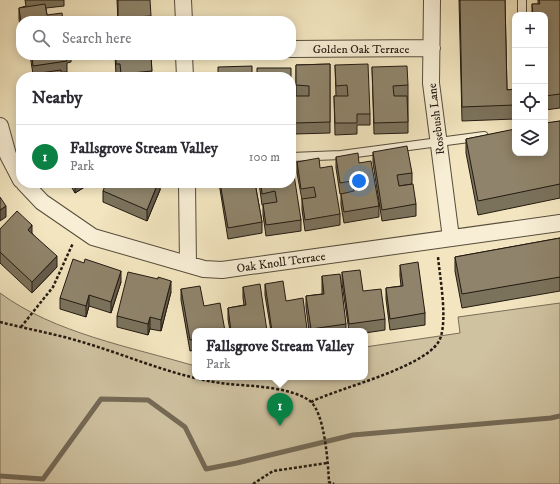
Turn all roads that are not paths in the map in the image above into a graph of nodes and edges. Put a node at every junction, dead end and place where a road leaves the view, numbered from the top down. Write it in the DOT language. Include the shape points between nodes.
graph roads {
  1 [pos="183,0"];
  2 [pos="432,0"];
  3 [pos="522,0"];
  4 [pos="522,12"];
  5 [pos="184,16"];
  6 [pos="432,48"];
  7 [pos="296,49"];
  8 [pos="184,60"];
  9 [pos="185,72"];
  10 [pos="0,126"];
  11 [pos="492,135"];
  12 [pos="439,142"];
  13 [pos="296,157"];
  14 [pos="16,170"];
  15 [pos="29,188"];
  16 [pos="186,188"];
  17 [pos="560,223"];
  18 [pos="451,238"];
  19 [pos="188,264"];
  1 -- 5 [label="street"];
  2 -- 6 [label="street, Rosebush Lane"];
  3 -- 4 [label="lane"];
  6 -- 7 [label="street, Golden Oak Terrace"];
  6 -- 12 [label="street, Rosebush Lane" via="431,83"];
  8 -- 9 [label="street"];
  10 -- 14 [label="street" via="8,155"];
  11 -- 12 [label="lane"];
  12 -- 13 [label="lane" via="341,155"];
  12 -- 18 [label="street, Rosebush Lane"];
  15 -- 19 [label="street, Oak Knoll Terrace" via="42,202 93,237"];
  16 -- 19 [label="street"];
  17 -- 18 [label="street, Oak Knoll Terrace"];
  18 -- 19 [label="street, Oak Knoll Terrace" via="222,270 204,269"];
}
